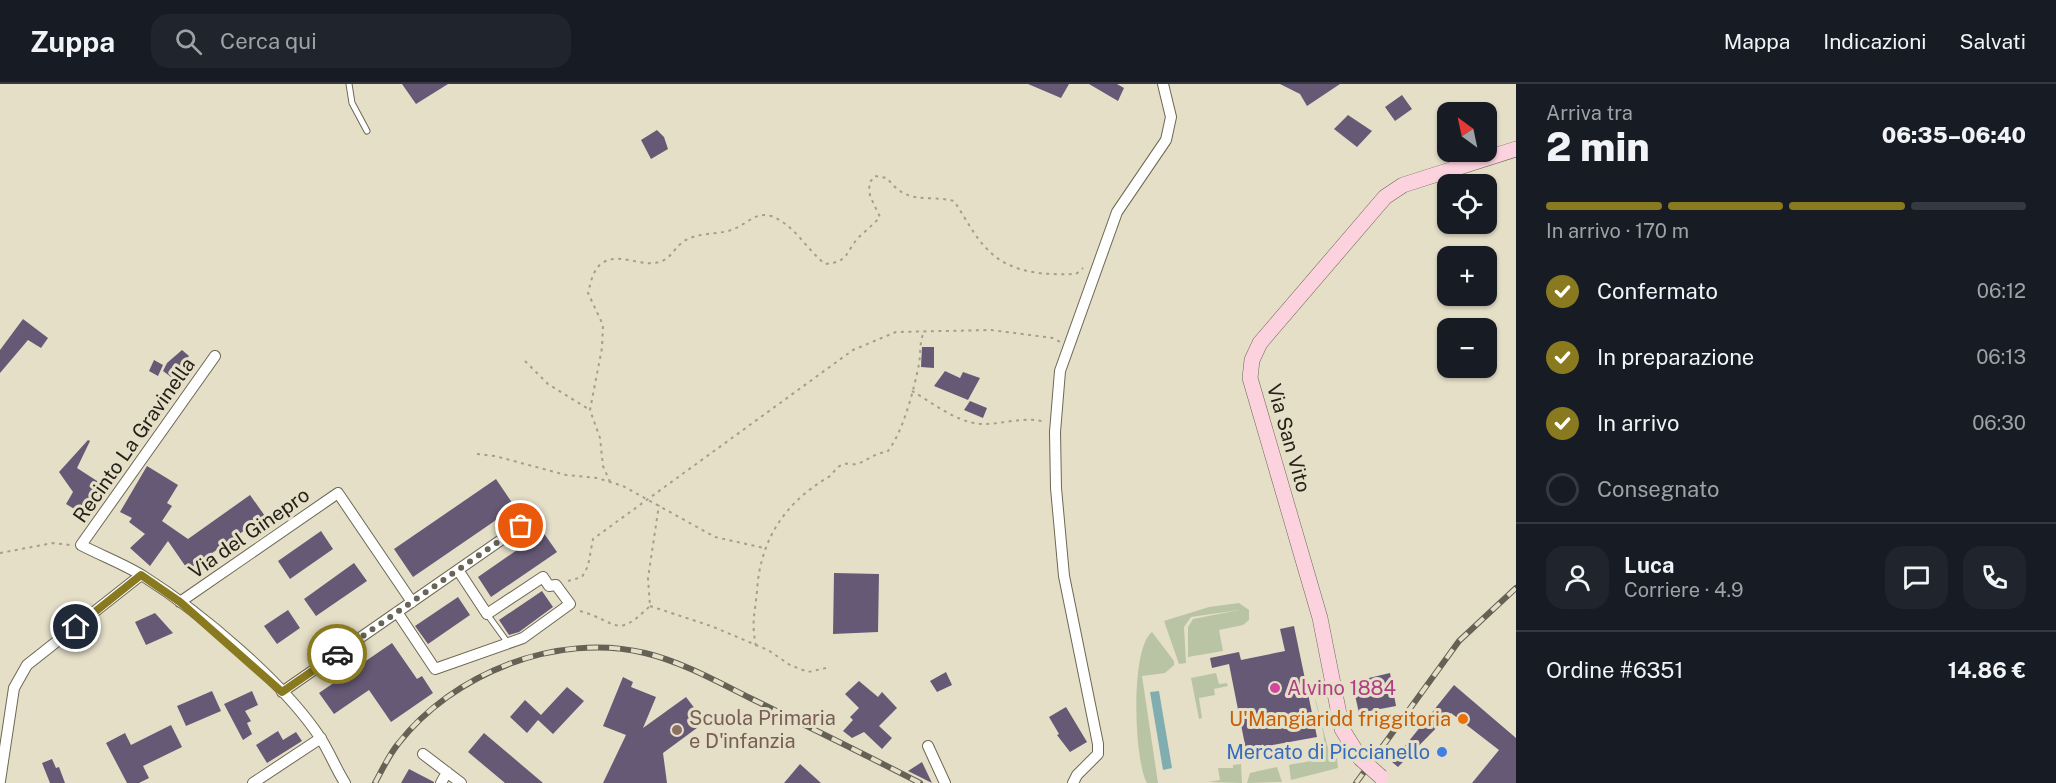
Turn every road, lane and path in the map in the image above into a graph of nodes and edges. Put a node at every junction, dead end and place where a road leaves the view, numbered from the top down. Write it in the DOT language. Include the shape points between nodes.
graph roads {
  1 [pos="349,84"];
  2 [pos="1163,84"];
  3 [pos="367,131"];
  4 [pos="1516,149"];
  5 [pos="1095,269"];
  6 [pos="924,332"];
  7 [pos="1068,346"];
  8 [pos="215,356"];
  9 [pos="525,361"];
  10 [pos="912,391"];
  11 [pos="590,410"];
  12 [pos="1055,425"];
  13 [pos="477,454"];
  14 [pos="610,482"];
  15 [pos="650,499"];
  16 [pos="659,505"];
  17 [pos="537,515"];
  18 [pos="81,545"];
  19 [pos="764,548"];
  20 [pos="0,553"];
  21 [pos="458,570"];
  22 [pos="141,575"];
  23 [pos="558,587"];
  24 [pos="180,602"];
  25 [pos="412,602"];
  26 [pos="651,606"];
  27 [pos="566,608"];
  28 [pos="397,612"];
  29 [pos="488,614"];
  30 [pos="508,643"];
  31 [pos="756,646"];
  32 [pos="826,668"];
  33 [pos="282,692"];
  34 [pos="321,738"];
  35 [pos="928,746"];
  36 [pos="423,754"];
  37 [pos="447,772"];
  38 [pos="263,780"];
  39 [pos="1384,780"];
  40 [pos="0,781"];
  41 [pos="343,781"];
  42 [pos="253,783"];
  43 [pos="441,783"];
  44 [pos="461,783"];
  45 [pos="945,783"];
  46 [pos="1073,783"];
  1 -- 3 [label="lane" via="352,103"];
  2 -- 5 [label="street" via="1171,117 1166,140 1117,212"];
  4 -- 39 [label="street, Via San Vito, bridge" via="1403,185 1385,197 1260,343 1252,360 1250,378 1320,618 1342,729 1360,758"];
  5 -- 7 [label="street"];
  5 -- 11 [label="path" via="1085,266 1076,274 1046,275 1014,267 989,251 954,201 910,198 895,189 887,178 875,176 869,183 870,196 880,217 857,239 848,256 835,263 825,264 787,224 770,216 752,217 738,227 690,238 666,260 657,263 612,258 602,262 594,271 588,293 603,325"];
  6 -- 7 [label="path" via="991,330 1053,338"];
  6 -- 10 [label="path"];
  6 -- 15 [label="path" via="896,332 853,350"];
  7 -- 12 [label="street" via="1060,370"];
  8 -- 18 [label="street, Recinto La Gravinella"];
  9 -- 11 [label="path" via="548,384"];
  10 -- 12 [label="path" via="959,418 982,424 1039,420"];
  10 -- 19 [label="path" via="898,438 887,452 838,467 790,507"];
  11 -- 14 [label="path"];
  12 -- 46 [label="street" via="1064,576 1098,744 1098,754"];
  13 -- 14 [label="path"];
  14 -- 15 [label="path"];
  15 -- 16 [label="path"];
  15 -- 23 [label="path" via="593,539 582,577"];
  16 -- 19 [label="path" via="716,537"];
  16 -- 26 [label="path" via="648,578"];
  17 -- 21 [label="street"];
  18 -- 20 [label="path" via="53,543"];
  18 -- 22 [label="street"];
  19 -- 31 [label="path" via="756,576 752,624"];
  21 -- 25 [label="street"];
  21 -- 29 [label="street"];
  22 -- 24 [label="street"];
  22 -- 40 [label="street" via="27,665 14,688"];
  23 -- 27 [label="street" via="570,604"];
  23 -- 29 [label="street" via="549,586 543,577"];
  24 -- 25 [label="street, Via del Ginepro" via="338,493"];
  24 -- 33 [label="street"];
  25 -- 28 [label="street"];
  26 -- 27 [label="path" via="631,624 616,627"];
  26 -- 31 [label="path"];
  27 -- 30 [label="street" via="523,638"];
  28 -- 30 [label="street" via="435,669"];
  28 -- 33 [label="street"];
  29 -- 30 [label="lane"];
  31 -- 32 [label="path" via="808,672"];
  33 -- 34 [label="street"];
  34 -- 38 [label="street"];
  34 -- 41 [label="street"];
  35 -- 45 [label="street"];
  36 -- 37 [label="street"];
  37 -- 43 [label="street"];
  37 -- 44 [label="street"];
  38 -- 42 [label="street"];
}
